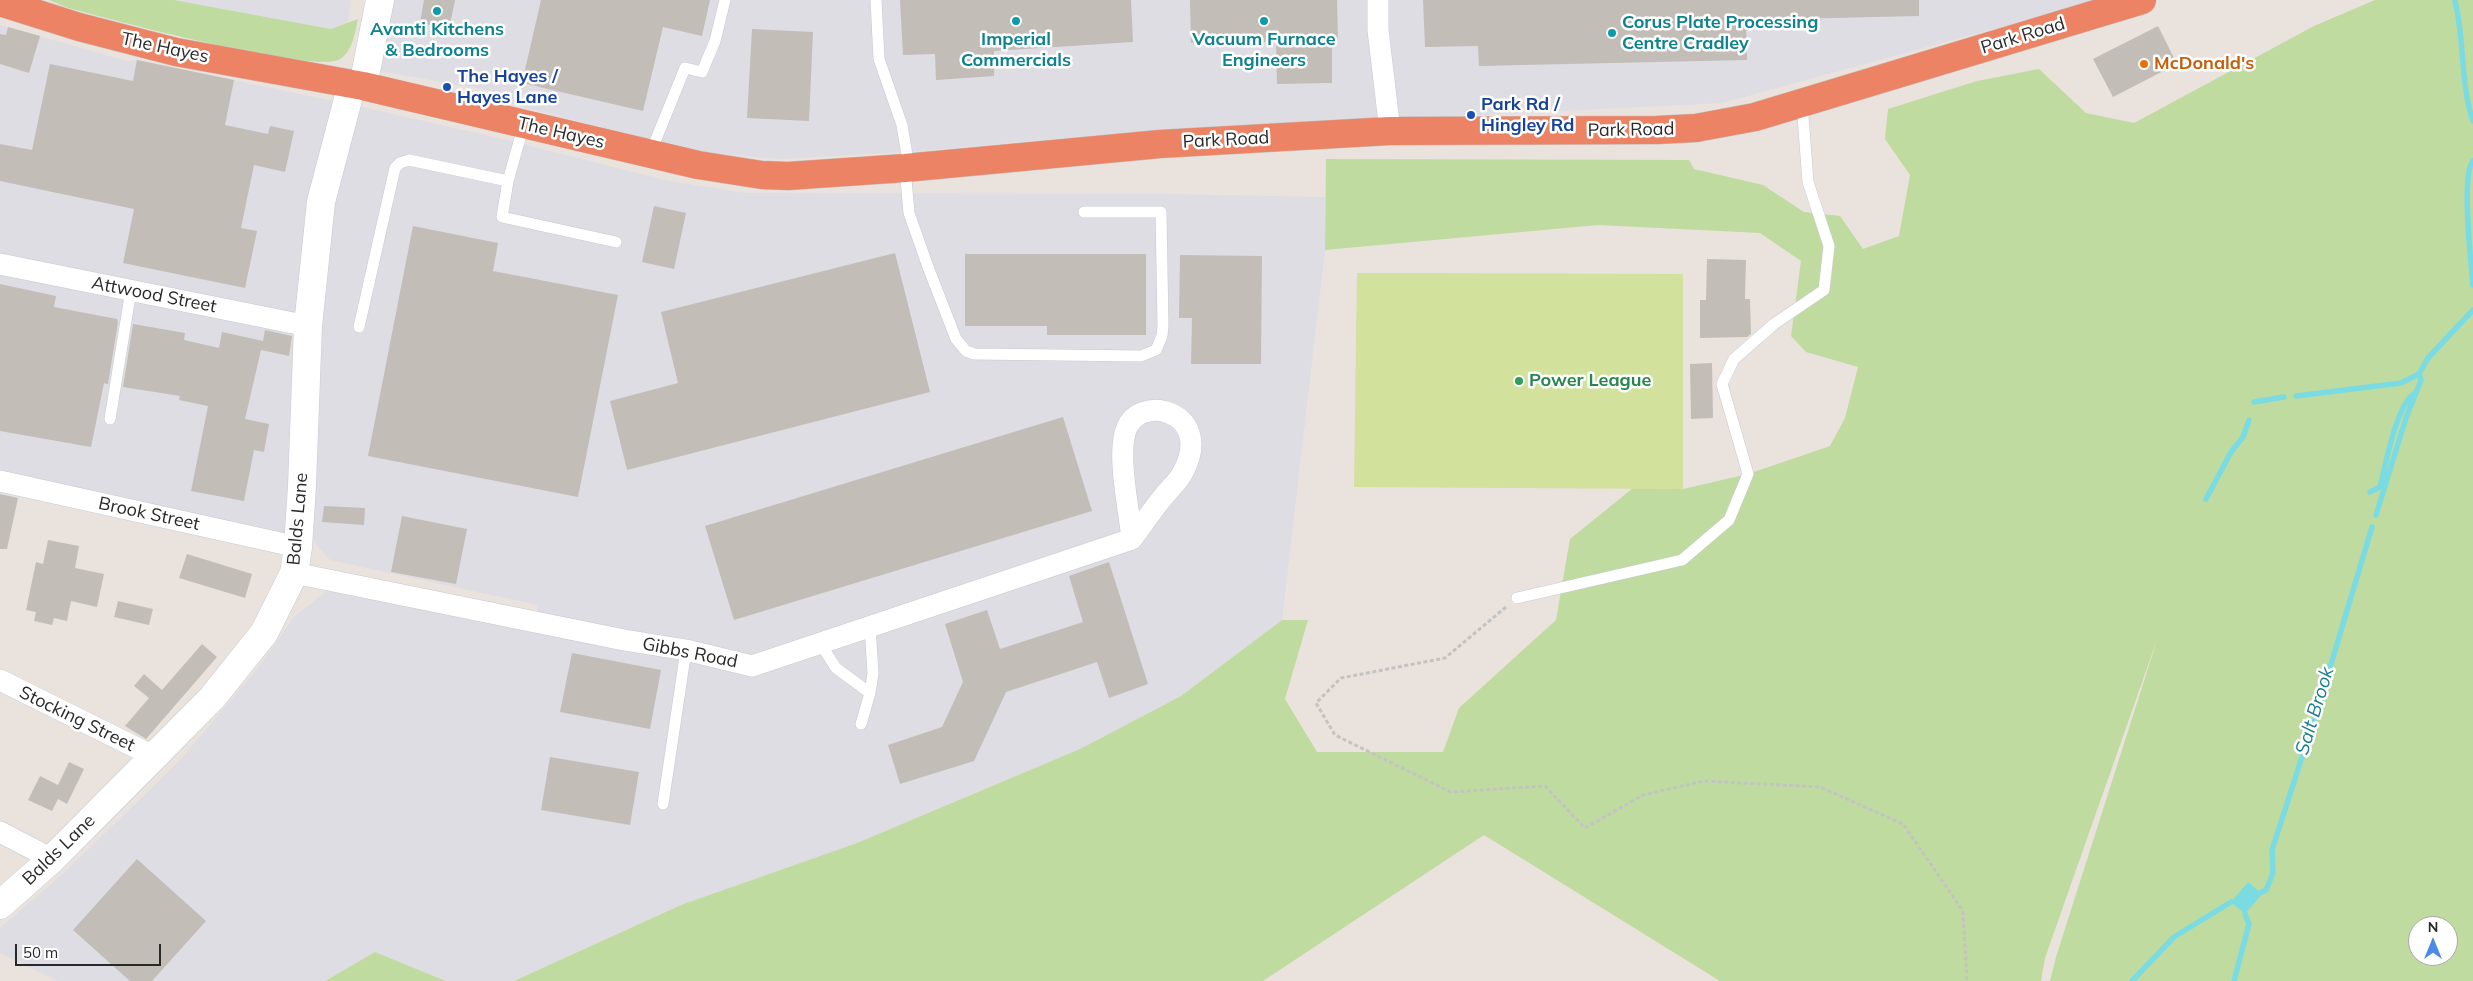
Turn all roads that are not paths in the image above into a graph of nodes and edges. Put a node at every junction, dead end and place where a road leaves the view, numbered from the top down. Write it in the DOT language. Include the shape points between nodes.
graph roads {
  1 [pos="380,0"];
  2 [pos="725,0"];
  3 [pos="876,0"];
  4 [pos="1378,0"];
  5 [pos="2142,0"];
  6 [pos="0,2"];
  7 [pos="357,85"];
  8 [pos="1802,103"];
  9 [pos="524,124"];
  10 [pos="1390,131"];
  11 [pos="650,154"];
  12 [pos="1012,158"];
  13 [pos="907,168"];
  14 [pos="508,181"];
  15 [pos="1084,212"];
  16 [pos="616,242"];
  17 [pos="0,264"];
  18 [pos="131,290"];
  19 [pos="308,326"];
  20 [pos="359,327"];
  21 [pos="110,419"];
  22 [pos="0,481"];
  23 [pos="1132,539"];
  24 [pos="298,547"];
  25 [pos="294,573"];
  26 [pos="1517,598"];
  27 [pos="870,626"];
  28 [pos="820,643"];
  29 [pos="686,650"];
  30 [pos="0,680"];
  31 [pos="870,693"];
  32 [pos="861,724"];
  33 [pos="155,757"];
  34 [pos="663,804"];
  35 [pos="0,832"];
  36 [pos="52,859"];
  37 [pos="0,905"];
  1 -- 7 [label="street, Balds Lane"];
  2 -- 11 [label="lane" via="715,41 702,72 686,68"];
  3 -- 13 [label="lane" via="879,59 902,125"];
  4 -- 10 [label="street" via="1378,30"];
  5 -- 8 [label="highway, Park Road"];
  6 -- 7 [label="highway, The Hayes" via="88,30 167,50"];
  7 -- 9 [label="highway, The Hayes"];
  7 -- 19 [label="street, Balds Lane" via="321,202"];
  8 -- 10 [label="highway, Park Road" via="1755,117 1696,128"];
  8 -- 26 [label="lane" via="1808,182 1829,246 1824,290 1774,324 1734,359 1722,384 1748,474 1729,520 1682,560"];
  9 -- 11 [label="highway, The Hayes"];
  9 -- 14 [label="lane"];
  10 -- 12 [label="highway, Park Road" via="1160,144"];
  11 -- 13 [label="highway, The Hayes" via="762,175"];
  12 -- 13 [label="highway, The Hayes"];
  13 -- 15 [label="lane" via="909,213 928,267 956,339 966,351 974,354 1141,356 1156,350 1163,325 1161,212"];
  14 -- 16 [label="lane" via="502,217"];
  14 -- 20 [label="lane" via="410,160 400,162 395,168"];
  17 -- 18 [label="street, Attwood Street"];
  18 -- 19 [label="street, Attwood Street"];
  18 -- 21 [label="lane"];
  19 -- 24 [label="street, Balds Lane"];
  22 -- 24 [label="street, Brook Street"];
  23 -- 23 [label="street" via="1183,473 1191,452 1189,432 1185,426 1177,416 1157,409 1136,416 1125,432 1124,466"];
  23 -- 27 [label="street, Gibbs Road"];
  24 -- 25 [label="street, Balds Lane"];
  25 -- 29 [label="street, Gibbs Road"];
  25 -- 33 [label="street, Balds Lane" via="264,633 212,698"];
  27 -- 28 [label="street, Gibbs Road"];
  27 -- 31 [label="lane" via="873,673"];
  28 -- 29 [label="street, Gibbs Road" via="752,666"];
  28 -- 31 [label="lane" via="836,668"];
  29 -- 34 [label="lane"];
  30 -- 33 [label="street, Stocking Street"];
  31 -- 32 [label="lane"];
  33 -- 36 [label="street, Balds Lane"];
  35 -- 36 [label="street"];
  36 -- 37 [label="street, Balds Lane"];
}
